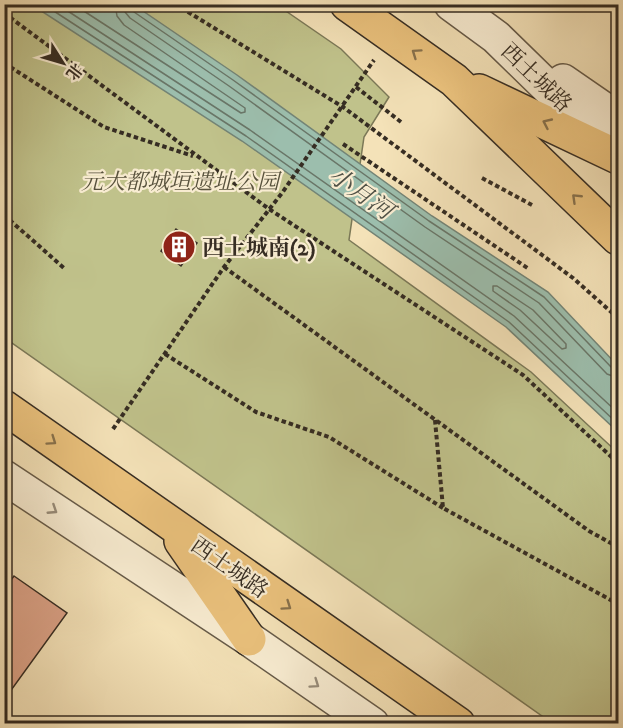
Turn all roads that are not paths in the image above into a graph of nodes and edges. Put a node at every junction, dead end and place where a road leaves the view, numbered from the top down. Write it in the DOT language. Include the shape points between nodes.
graph roads {
  1 [pos="347,4"];
  2 [pos="451,4"];
  3 [pos="496,37"];
  4 [pos="454,80"];
  5 [pos="618,119"];
  6 [pos="618,157"];
  7 [pos="618,238"];
  8 [pos="4,407"];
  9 [pos="4,477"];
  10 [pos="170,525"];
  11 [pos="249,639"];
  12 [pos="372,723"];
  13 [pos="458,723"];
  4 -- 1 [label="highway, one-way"];
  2 -- 3 [label="street, 西土城路"];
  3 -- 5 [label="street"];
  3 -- 6 [label="street, 西土城路"];
  6 -- 4 [label="highway, one-way"];
  7 -- 4 [label="highway, one-way"];
  8 -- 10 [label="highway, 西土城路, one-way"];
  9 -- 11 [label="street, one-way"];
  10 -- 11 [label="highway"];
  10 -- 13 [label="highway, 西土城路, one-way"];
  11 -- 12 [label="street, one-way"];
}
